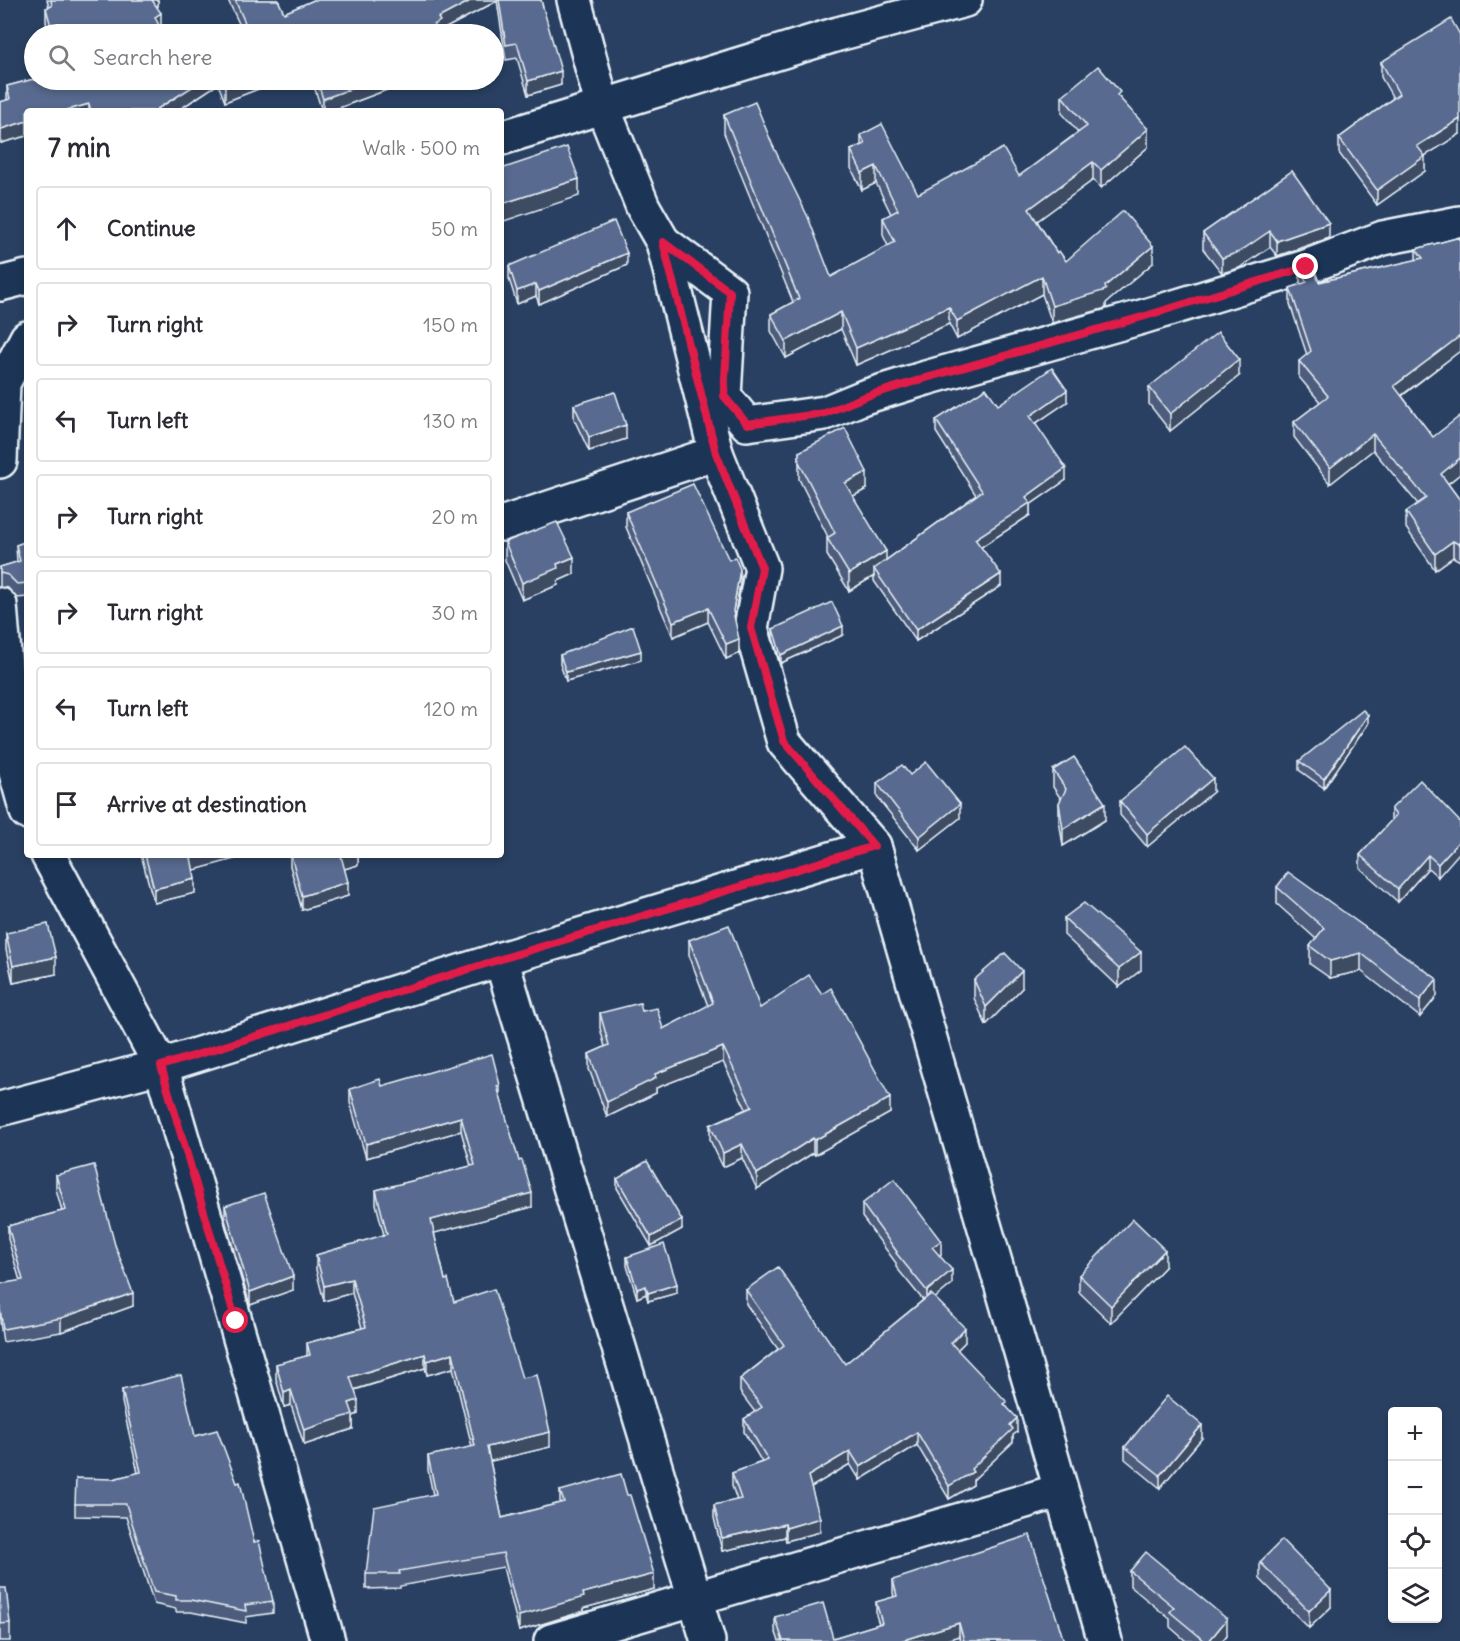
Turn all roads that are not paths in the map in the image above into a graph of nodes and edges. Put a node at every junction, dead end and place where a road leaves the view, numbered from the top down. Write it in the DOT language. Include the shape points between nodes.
graph roads {
  1 [pos="574,0"];
  2 [pos="965,0"];
  3 [pos="603,108"];
  4 [pos="504,137"];
  5 [pos="1460,223"];
  6 [pos="663,242"];
  7 [pos="24,278"];
  8 [pos="0,284"];
  9 [pos="24,344"];
  10 [pos="716,453"];
  11 [pos="0,461"];
  12 [pos="504,523"];
  13 [pos="0,605"];
  14 [pos="17,657"];
  15 [pos="24,801"];
  16 [pos="874,846"];
  17 [pos="50,858"];
  18 [pos="501,959"];
  19 [pos="161,1066"];
  20 [pos="0,1109"];
  21 [pos="1059,1491"];
  22 [pos="697,1600"];
  23 [pos="328,1641"];
  24 [pos="550,1641"];
  25 [pos="708,1641"];
  26 [pos="1105,1641"];
  1 -- 3 [label="street"];
  2 -- 3 [label="street" via="838,34"];
  3 -- 4 [label="street"];
  3 -- 6 [label="street" via="643,207"];
  5 -- 6 [label="street" via="1383,238 1306,267 905,384 825,413 747,424 724,396 730,292"];
  6 -- 10 [label="street"];
  7 -- 8 [label="street"];
  9 -- 11 [label="street" via="3,383"];
  10 -- 12 [label="street"];
  10 -- 16 [label="street" via="762,568 751,628 784,741"];
  13 -- 14 [label="street"];
  14 -- 15 [label="street" via="13,762"];
  16 -- 18 [label="street"];
  16 -- 21 [label="street"];
  17 -- 19 [label="street"];
  18 -- 19 [label="street"];
  18 -- 22 [label="street"];
  19 -- 20 [label="street"];
  19 -- 23 [label="street"];
  21 -- 22 [label="street"];
  21 -- 26 [label="street"];
  22 -- 24 [label="street"];
  22 -- 25 [label="street"];
}
